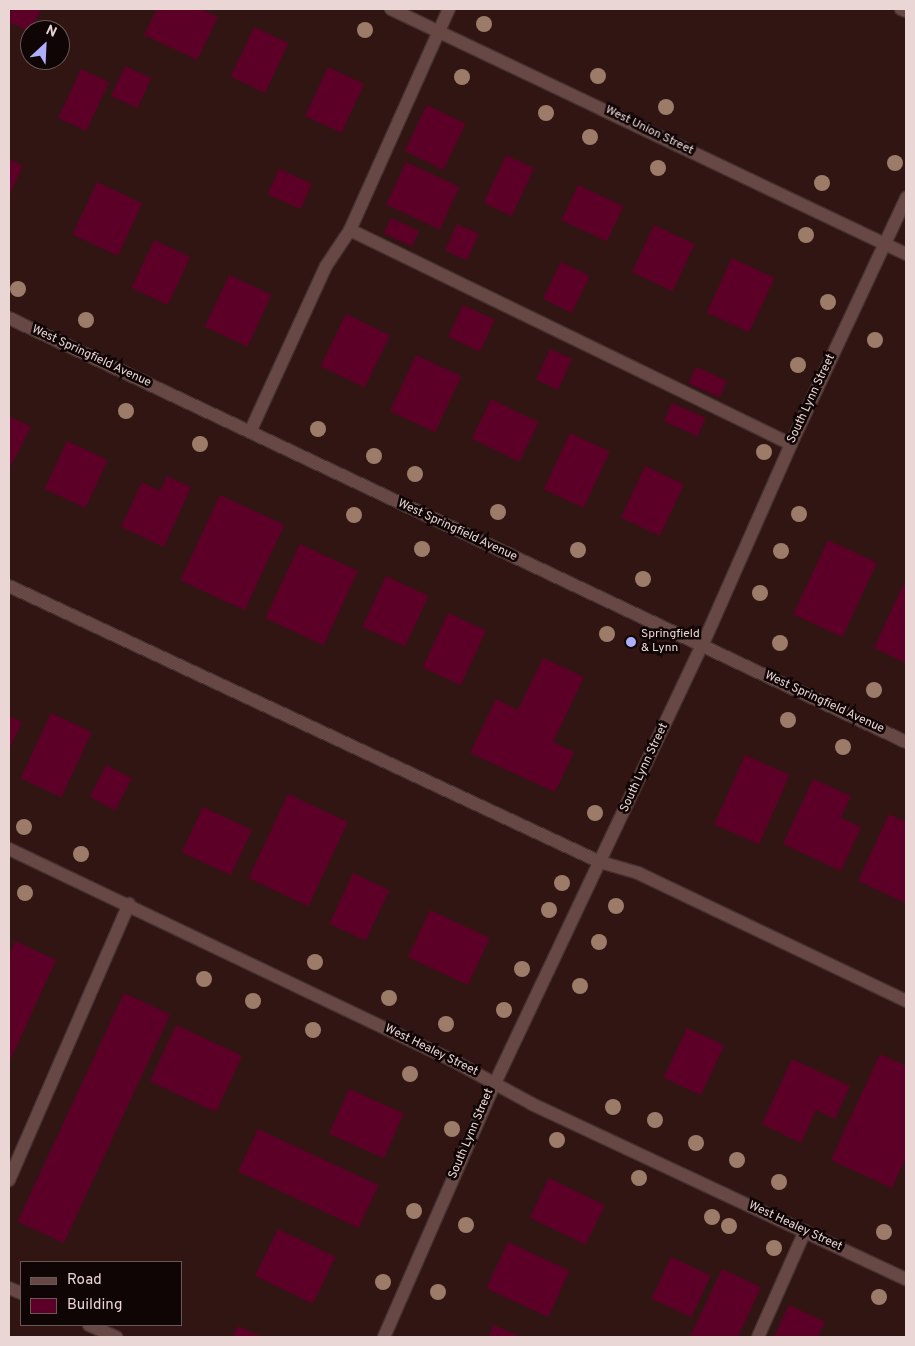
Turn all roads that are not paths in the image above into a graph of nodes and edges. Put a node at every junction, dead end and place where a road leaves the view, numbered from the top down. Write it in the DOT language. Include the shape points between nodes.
graph roads {
  1 [pos="391,9"];
  2 [pos="449,9"];
  3 [pos="901,9"];
  4 [pos="906,11"];
  5 [pos="439,31"];
  6 [pos="906,198"];
  7 [pos="350,230"];
  8 [pos="885,244"];
  9 [pos="906,254"];
  10 [pos="9,318"];
  11 [pos="250,432"];
  12 [pos="791,444"];
  13 [pos="9,586"];
  14 [pos="702,646"];
  15 [pos="906,742"];
  16 [pos="9,849"];
  17 [pos="600,862"];
  18 [pos="128,904"];
  19 [pos="906,1001"];
  20 [pos="495,1083"];
  21 [pos="9,1180"];
  22 [pos="804,1231"];
  23 [pos="906,1279"];
  24 [pos="91,1326"];
  25 [pos="116,1337"];
  26 [pos="384,1337"];
  27 [pos="758,1337"];
  1 -- 5 [label="street, West Union Street"];
  2 -- 5 [label="street"];
  3 -- 4 [label="street"];
  5 -- 7 [label="street"];
  5 -- 8 [label="street, West Union Street"];
  6 -- 8 [label="street, South Lynn Street"];
  7 -- 11 [label="street" via="326,266"];
  7 -- 12 [label="street"];
  8 -- 9 [label="street, West Union Street"];
  8 -- 12 [label="street, South Lynn Street"];
  10 -- 11 [label="street, West Springfield Avenue"];
  11 -- 14 [label="street, West Springfield Avenue"];
  12 -- 14 [label="street, South Lynn Street"];
  13 -- 17 [label="street"];
  14 -- 15 [label="street, West Springfield Avenue"];
  14 -- 17 [label="street, South Lynn Street"];
  16 -- 18 [label="street, West Healey Street"];
  17 -- 19 [label="street" via="638,874"];
  17 -- 20 [label="street, South Lynn Street"];
  18 -- 20 [label="street, West Healey Street"];
  18 -- 21 [label="street"];
  20 -- 22 [label="street, West Healey Street" via="532,1104"];
  20 -- 26 [label="street, South Lynn Street"];
  22 -- 23 [label="street, West Healey Street"];
  22 -- 27 [label="street"];
  24 -- 25 [label="street"];
}
